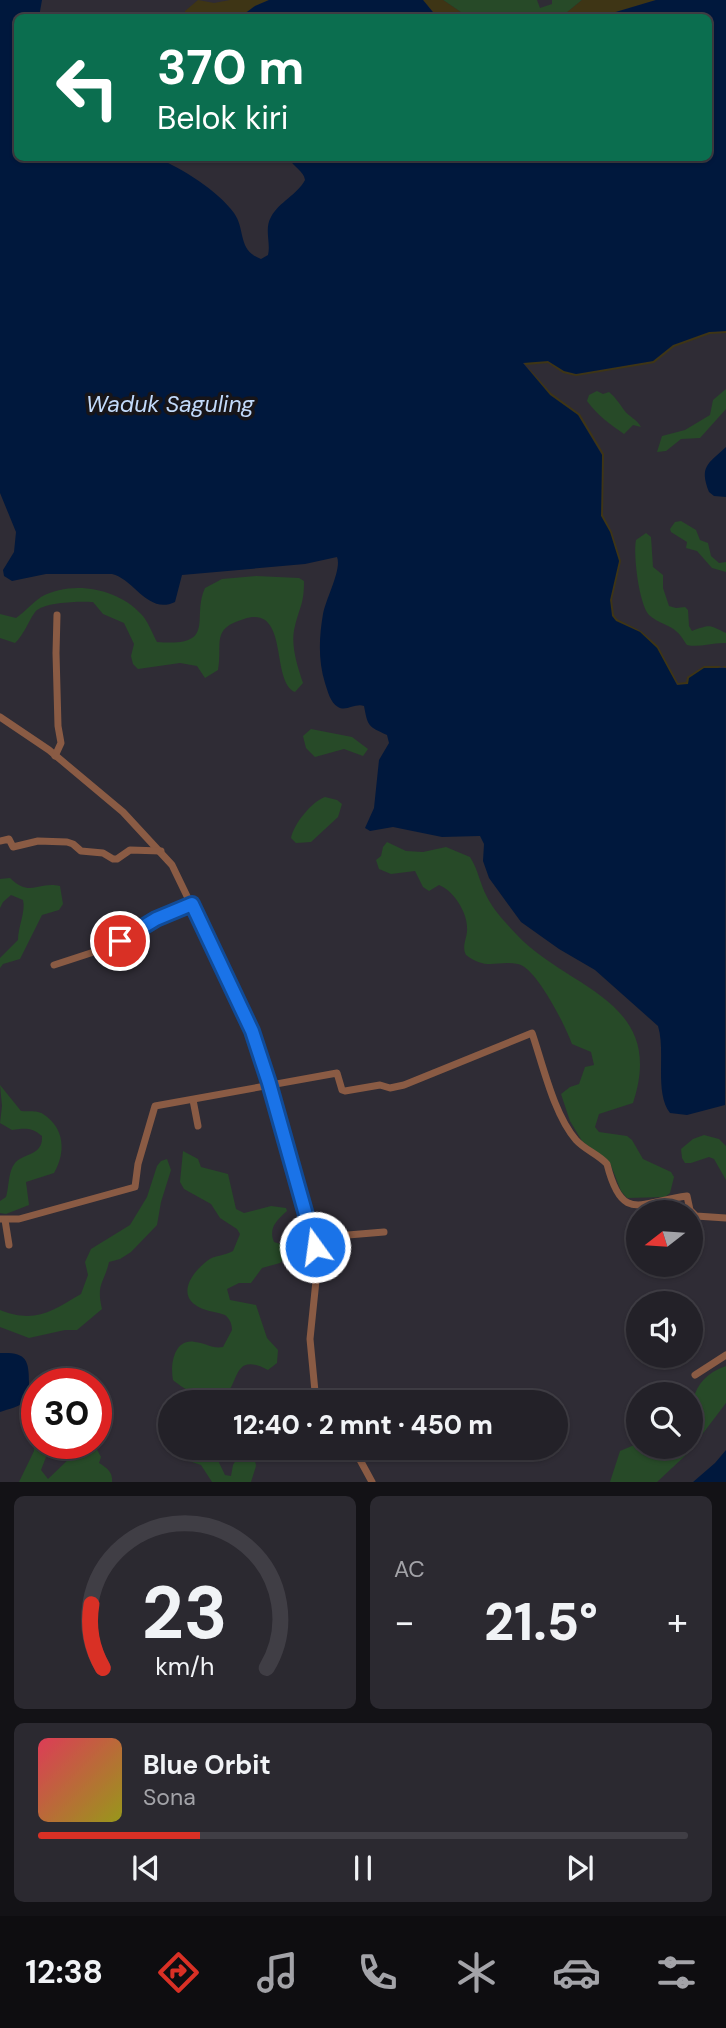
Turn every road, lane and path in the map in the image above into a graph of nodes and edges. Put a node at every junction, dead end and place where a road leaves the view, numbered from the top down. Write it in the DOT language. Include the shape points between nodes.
graph roads {
  1 [pos="57,615"];
  2 [pos="0,717"];
  3 [pos="55,756"];
  4 [pos="0,841"];
  5 [pos="161,851"];
  6 [pos="192,904"];
  7 [pos="54,965"];
  8 [pos="269,1083"];
  9 [pos="193,1100"];
  10 [pos="198,1126"];
  11 [pos="726,1218"];
  12 [pos="3,1219"];
  13 [pos="384,1232"];
  14 [pos="313,1240"];
  15 [pos="9,1245"];
  16 [pos="726,1355"];
  17 [pos="695,1375"];
  18 [pos="315,1390"];
  19 [pos="360,1460"];
  20 [pos="372,1482"];
  1 -- 3 [label="street" via="61,743"];
  2 -- 3 [label="street"];
  3 -- 5 [label="street"];
  4 -- 5 [label="street" via="9,839 13,847 38,841 67,842 80,851 113,859 132,849"];
  5 -- 6 [label="street"];
  6 -- 7 [label="street" via="103,949"];
  6 -- 8 [label="street" via="252,1031"];
  8 -- 9 [label="street"];
  8 -- 11 [label="street" via="337,1073 345,1091 380,1085 390,1088 532,1033 566,1125 578,1143 607,1164 625,1202 636,1206 687,1196 696,1216"];
  8 -- 14 [label="street"];
  9 -- 10 [label="street"];
  9 -- 12 [label="street" via="155,1106 135,1187 19,1219"];
  12 -- 15 [label="street"];
  13 -- 14 [label="street"];
  14 -- 18 [label="street" via="317,1260 310,1339"];
  16 -- 17 [label="street"];
  19 -- 20 [label="street"];
}
